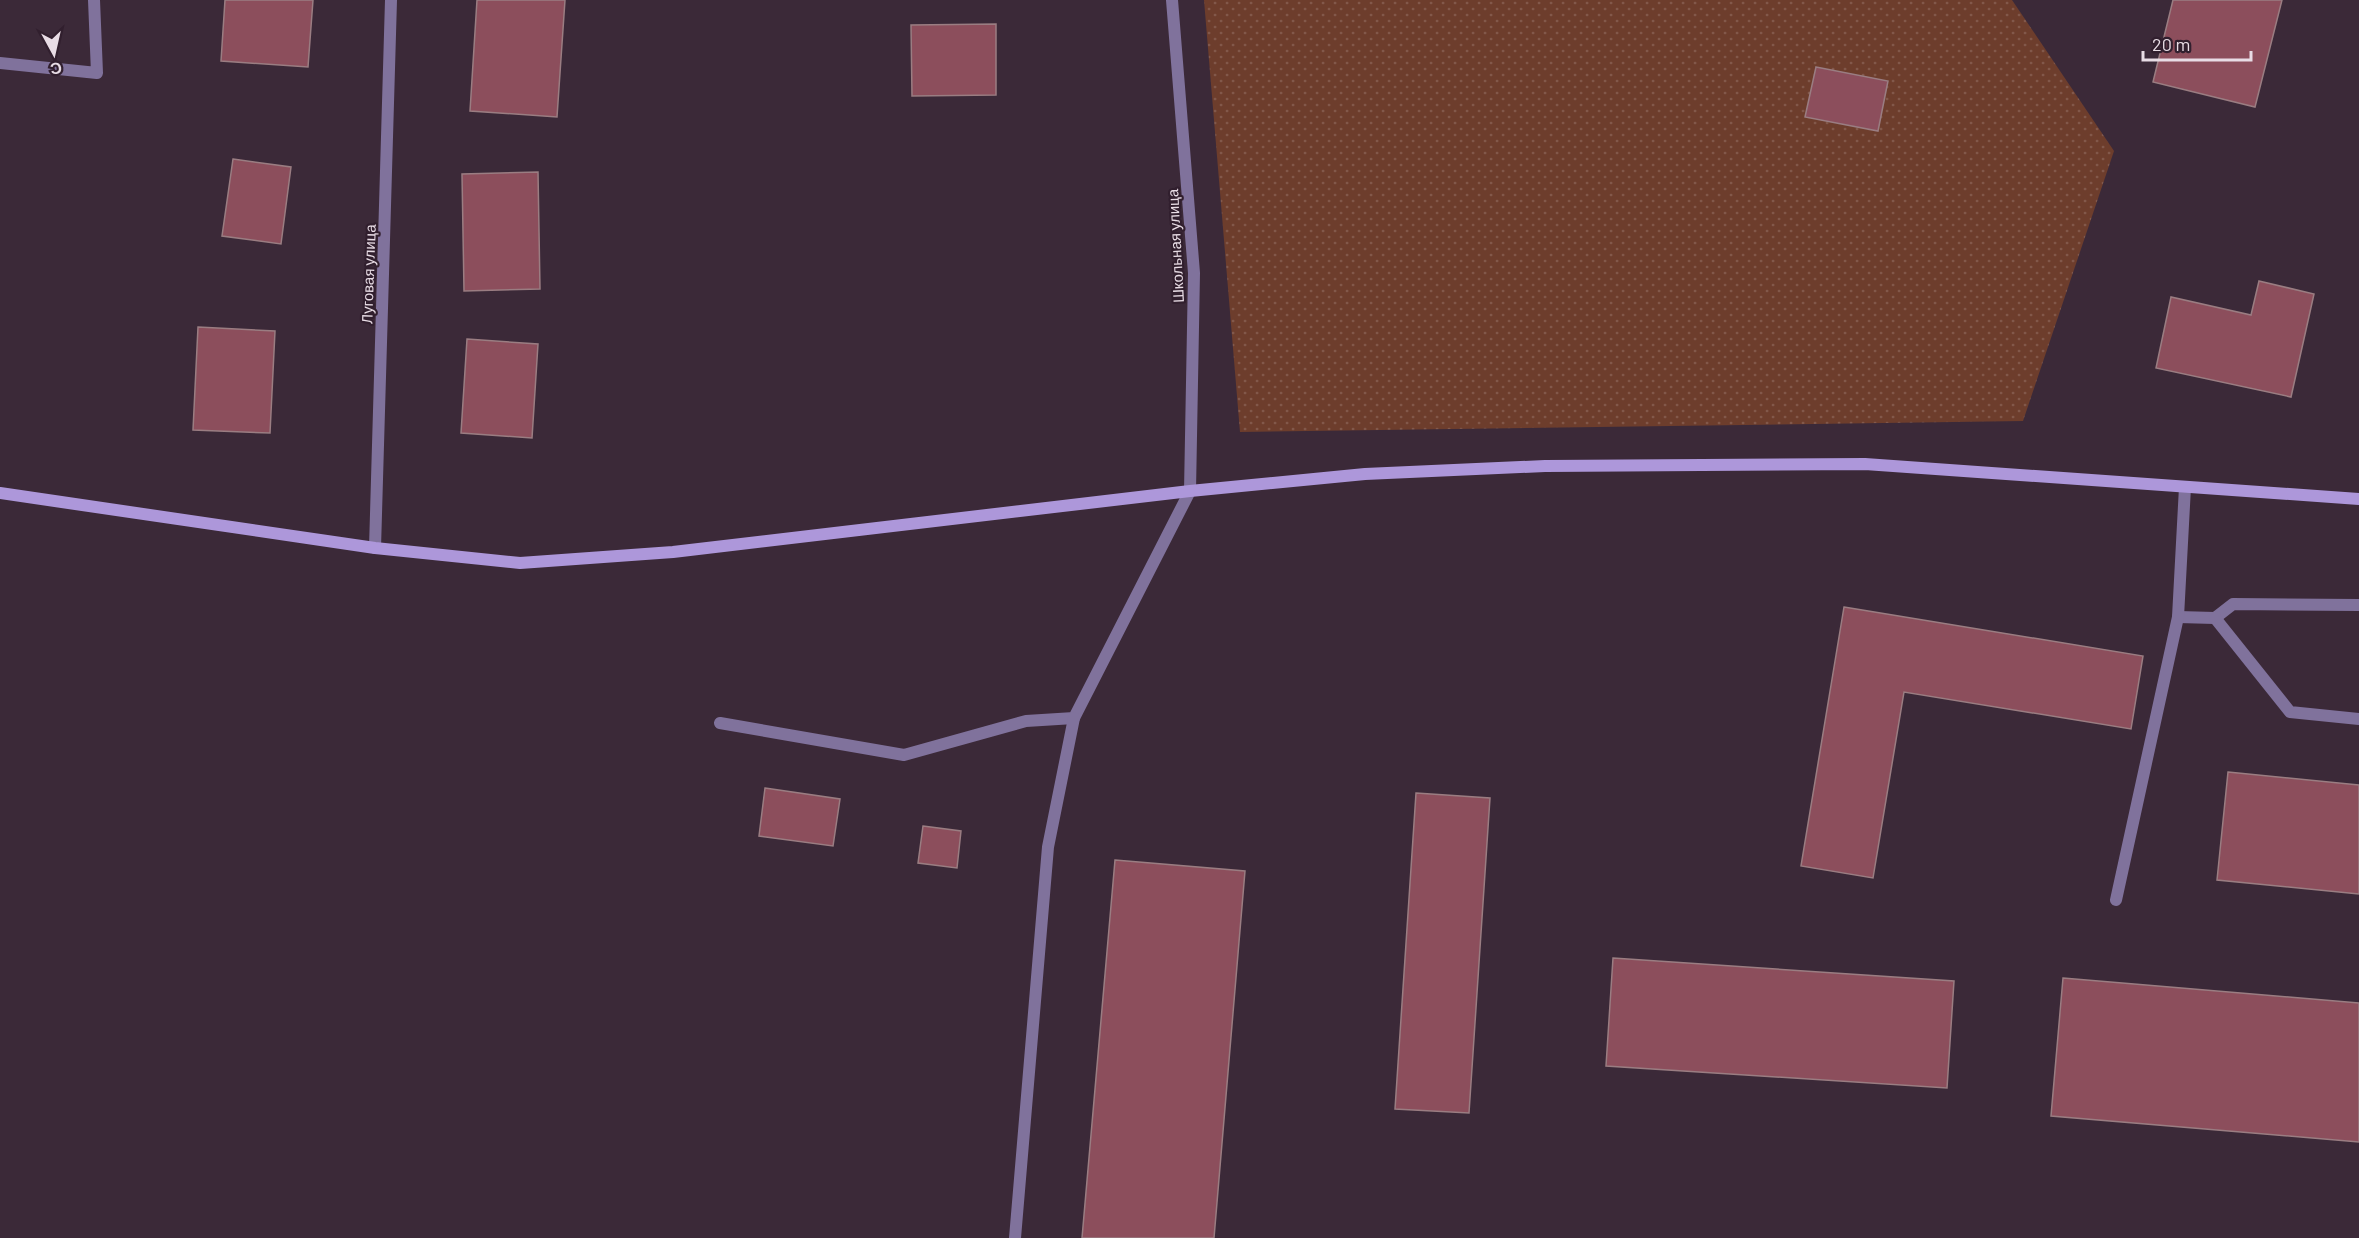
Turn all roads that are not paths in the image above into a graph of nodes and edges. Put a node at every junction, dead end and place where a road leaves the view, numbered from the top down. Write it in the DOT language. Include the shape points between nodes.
graph roads {
  1 [pos="94,0"];
  2 [pos="391,0"];
  3 [pos="1172,0"];
  4 [pos="0,63"];
  5 [pos="2185,487"];
  6 [pos="1190,491"];
  7 [pos="0,493"];
  8 [pos="2359,499"];
  9 [pos="375,548"];
  10 [pos="2359,605"];
  11 [pos="2178,617"];
  12 [pos="2215,618"];
  13 [pos="1074,718"];
  14 [pos="2359,719"];
  15 [pos="720,723"];
  16 [pos="2116,900"];
  17 [pos="1015,1238"];
  1 -- 4 [label="street" via="96,73"];
  2 -- 9 [label="street, Луговая улица"];
  3 -- 6 [label="street, Школьная улица" via="1194,273"];
  5 -- 6 [label="main road" via="1853,464 1545,466 1365,474"];
  5 -- 8 [label="main road"];
  5 -- 11 [label="street"];
  6 -- 9 [label="main road" via="673,552 520,563"];
  6 -- 13 [label="street"];
  7 -- 9 [label="main road"];
  10 -- 12 [label="street" via="2233,604"];
  11 -- 12 [label="street"];
  11 -- 16 [label="street"];
  12 -- 14 [label="street" via="2290,712"];
  13 -- 15 [label="street" via="1026,721 904,755"];
  13 -- 17 [label="street" via="1048,847"];
}
